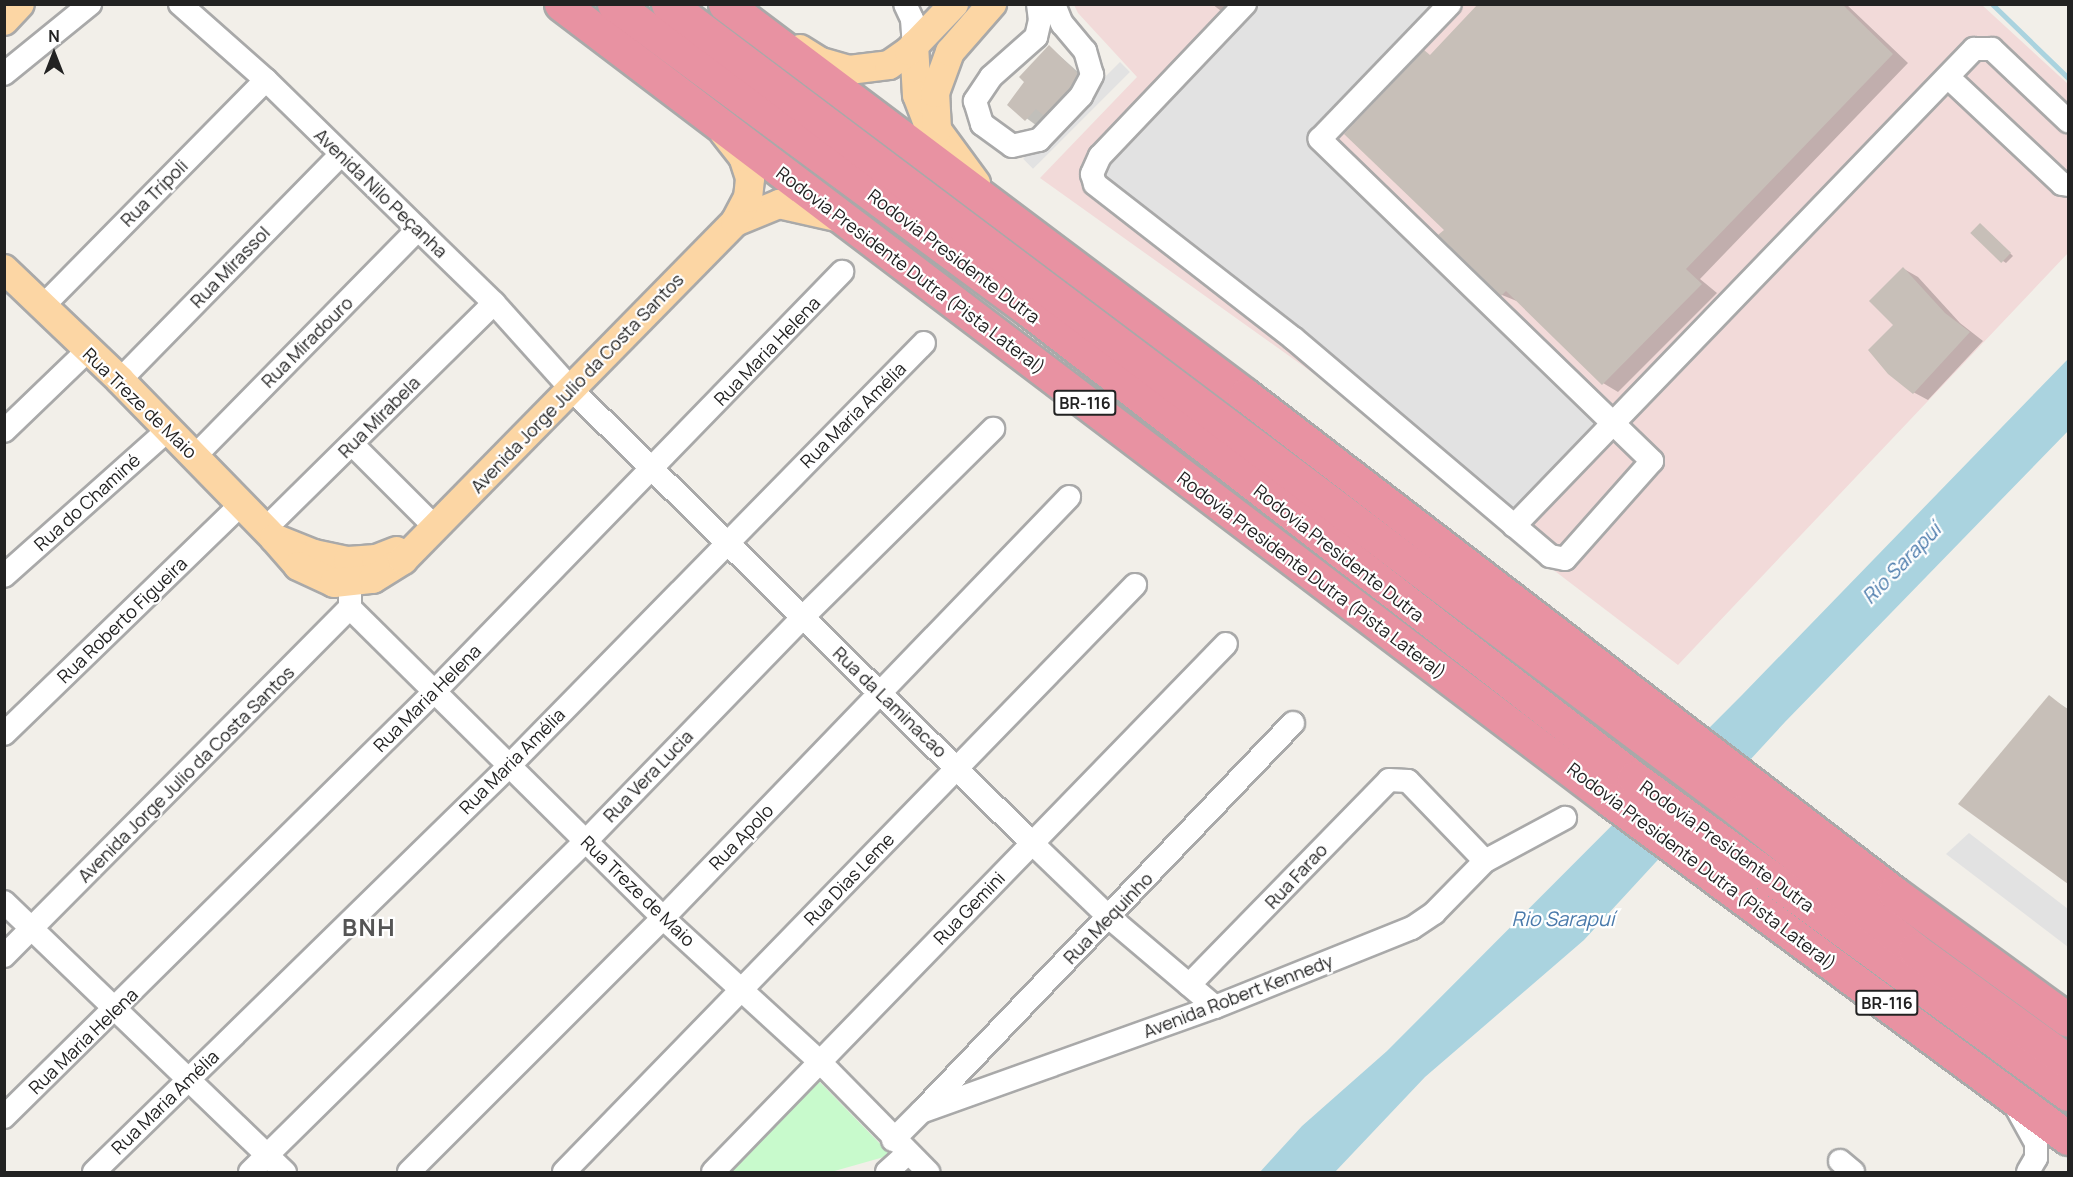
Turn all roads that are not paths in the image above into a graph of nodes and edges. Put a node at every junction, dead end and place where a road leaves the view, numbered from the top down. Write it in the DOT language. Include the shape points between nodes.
graph roads {
  1 [pos="20,4"];
  2 [pos="90,4"];
  3 [pos="180,4"];
  4 [pos="561,4"];
  5 [pos="614,4"];
  6 [pos="668,4"];
  7 [pos="905,4"];
  8 [pos="954,4"];
  9 [pos="992,4"];
  10 [pos="1038,4"];
  11 [pos="1054,4"];
  12 [pos="1245,4"];
  13 [pos="1450,4"];
  14 [pos="733,10"];
  15 [pos="4,21"];
  16 [pos="914,45"];
  17 [pos="4,74"];
  18 [pos="1949,78"];
  19 [pos="266,80"];
  20 [pos="715,121"];
  21 [pos="2068,121"];
  22 [pos="936,130"];
  23 [pos="340,155"];
  24 [pos="2068,185"];
  25 [pos="994,205"];
  26 [pos="846,221"];
  27 [pos="735,222"];
  28 [pos="418,229"];
  29 [pos="5,270"];
  30 [pos="842,272"];
  31 [pos="494,303"];
  32 [pos="43,306"];
  33 [pos="924,344"];
  34 [pos="87,351"];
  35 [pos="120,380"];
  36 [pos="572,390"];
  37 [pos="1612,424"];
  38 [pos="169,429"];
  39 [pos="993,429"];
  40 [pos="4,431"];
  41 [pos="352,444"];
  42 [pos="195,456"];
  43 [pos="652,469"];
  44 [pos="1069,497"];
  45 [pos="240,505"];
  46 [pos="1514,526"];
  47 [pos="269,534"];
  48 [pos="427,536"];
  49 [pos="726,544"];
  50 [pos="4,576"];
  51 [pos="1136,585"];
  52 [pos="350,596"];
  53 [pos="802,618"];
  54 [pos="1226,644"];
  55 [pos="434,692"];
  56 [pos="881,692"];
  57 [pos="1293,723"];
  58 [pos="4,734"];
  59 [pos="510,765"];
  60 [pos="958,767"];
  61 [pos="1749,800"];
  62 [pos="1565,818"];
  63 [pos="586,841"];
  64 [pos="1032,843"];
  65 [pos="1485,861"];
  66 [pos="4,902"];
  67 [pos="1109,917"];
  68 [pos="663,918"];
  69 [pos="32,929"];
  70 [pos="4,956"];
  71 [pos="1189,986"];
  72 [pos="741,990"];
  73 [pos="1215,1007"];
  74 [pos="117,1008"];
  75 [pos="2068,1020"];
  76 [pos="819,1061"];
  77 [pos="2068,1061"];
  78 [pos="188,1080"];
  79 [pos="2004,1089"];
  80 [pos="2068,1094"];
  81 [pos="921,1112"];
  82 [pos="4,1117"];
  83 [pos="2068,1138"];
  84 [pos="900,1147"];
  85 [pos="267,1155"];
  86 [pos="93,1173"];
  87 [pos="250,1173"];
  88 [pos="285,1173"];
  89 [pos="408,1173"];
  90 [pos="564,1173"];
  91 [pos="712,1173"];
  92 [pos="887,1173"];
  93 [pos="928,1173"];
  94 [pos="2028,1173"];
  1 -- 15 [label="main road"];
  2 -- 17 [label="street"];
  3 -- 19 [label="street, Avenida Nilo Peçanha"];
  4 -- 20 [label="highway, Rodovia Presidente Dutra (Pista Lateral) / BR-116"];
  5 -- 80 [label="highway, Rodovia Presidente Dutra / BR-116" via="1030,311 1634,778"];
  6 -- 61 [label="highway, Rodovia Presidente Dutra" via="1652,748"];
  7 -- 16 [label="street" via="912,19"];
  8 -- 16 [label="main road"];
  9 -- 22 [label="main road" via="945,61 934,93"];
  10 -- 11 [label="street" via="1036,37 991,77 975,101 982,124 1012,146 1038,140 1081,96 1092,75 1085,51 1062,24"];
  12 -- 46 [label="street" via="1100,156 1092,174 1095,184 1293,338"];
  13 -- 37 [label="street" via="1320,139"];
  14 -- 16 [label="main road" via="821,62 849,70 889,65"];
  14 -- 25 [label="highway"];
  16 -- 22 [label="main road" via="919,104"];
  18 -- 21 [label="street" via="1974,49 1992,49"];
  18 -- 24 [label="street" via="2062,184"];
  18 -- 37 [label="street"];
  19 -- 23 [label="street, Avenida Nilo Peçanha"];
  19 -- 32 [label="street, Rua Trípoli"];
  20 -- 26 [label="highway, Rodovia Presidente Dutra (Pista Lateral) / BR-116"];
  20 -- 27 [label="main road" via="743,157 750,178 748,198"];
  22 -- 25 [label="main road"];
  23 -- 28 [label="street, Avenida Nilo Peçanha"];
  23 -- 35 [label="street, Rua Mirassol"];
  25 -- 61 [label="highway" via="1666,717"];
  26 -- 27 [label="main road" via="801,206 779,204"];
  26 -- 79 [label="highway, Rodovia Presidente Dutra (Pista Lateral) / BR-116" via="1610,800"];
  27 -- 36 [label="main road, Avenida Jorge Julio da Costa Santos"];
  28 -- 31 [label="street, Avenida Nilo Peçanha"];
  28 -- 42 [label="street, Rua Miradouro"];
  29 -- 32 [label="main road, Rua Treze de Maio"];
  30 -- 43 [label="street, Rua Maria Helena"];
  31 -- 36 [label="street, Avenida Nilo Peçanha"];
  31 -- 41 [label="street, Rua Mirabela"];
  32 -- 34 [label="main road, Rua Treze de Maio"];
  33 -- 49 [label="street, Rua Maria Amélia"];
  34 -- 35 [label="main road, Rua Treze de Maio"];
  34 -- 40 [label="street"];
  35 -- 38 [label="main road, Rua Treze de Maio"];
  36 -- 43 [label="street, Rua da Laminacao"];
  36 -- 48 [label="main road, Avenida Jorge Julio da Costa Santos"];
  37 -- 46 [label="street"];
  37 -- 46 [label="street" via="1652,461 1570,554 1565,559 1550,556"];
  38 -- 42 [label="main road, Rua Treze de Maio"];
  38 -- 50 [label="street, Rua do Chaminé"];
  39 -- 53 [label="street, Rua Vera Lucia"];
  41 -- 47 [label="street, Rua Mirabela"];
  41 -- 48 [label="street"];
  42 -- 45 [label="main road, Rua Treze de Maio"];
  43 -- 49 [label="street, Rua da Laminacao"];
  43 -- 55 [label="street, Rua Maria Helena"];
  44 -- 56 [label="street, Rua Apolo"];
  45 -- 47 [label="main road, Rua Treze de Maio"];
  45 -- 58 [label="street, Rua Roberto Figueira"];
  47 -- 48 [label="main road, Rua Treze de Maio" via="314,554 348,561 383,557"];
  47 -- 52 [label="main road, Rua Treze de Maio" via="285,555"];
  48 -- 52 [label="main road" via="388,572"];
  49 -- 53 [label="street, Rua da Laminacao"];
  49 -- 59 [label="street, Rua Maria Amélia"];
  51 -- 60 [label="street, Rua Dias Leme"];
  52 -- 55 [label="street, Rua Treze de Maio"];
  52 -- 69 [label="street, Avenida Jorge Julio da Costa Santos"];
  53 -- 56 [label="street, Rua da Laminacao"];
  53 -- 63 [label="street, Rua Vera Lucia"];
  54 -- 64 [label="street, Rua Gemini"];
  55 -- 59 [label="street, Rua Treze de Maio"];
  55 -- 74 [label="street, Rua Maria Helena"];
  56 -- 60 [label="street, Rua da Laminacao"];
  56 -- 68 [label="street, Rua Apolo"];
  57 -- 67 [label="street, Rua Mequinho"];
  59 -- 63 [label="street, Rua Treze de Maio"];
  59 -- 78 [label="street, Rua Maria Amélia"];
  60 -- 64 [label="street, Rua da Laminacao"];
  60 -- 72 [label="street, Rua Dias Leme"];
  61 -- 75 [label="highway"];
  61 -- 77 [label="highway, Rodovia Presidente Dutra" via="1915,950"];
  62 -- 65 [label="street, Avenida Robert Kennedy"];
  63 -- 68 [label="street, Rua Treze de Maio"];
  63 -- 85 [label="street, Rua Vera Lucia"];
  64 -- 67 [label="street, Rua da Laminacao"];
  64 -- 76 [label="street, Rua Gemini"];
  65 -- 71 [label="street, Rua Farao" via="1408,781 1398,778 1381,785"];
  65 -- 73 [label="street, Avenida Robert Kennedy" via="1434,913 1412,928"];
  66 -- 69 [label="street"];
  67 -- 71 [label="street, Rua da Laminacao"];
  67 -- 81 [label="street, Rua Mequinho"];
  68 -- 72 [label="street, Rua Treze de Maio"];
  68 -- 89 [label="street, Rua Apolo"];
  69 -- 70 [label="street, Avenida Jorge Julio da Costa Santos"];
  69 -- 74 [label="street"];
  71 -- 73 [label="street, Rua da Laminacao"];
  72 -- 76 [label="street, Rua Treze de Maio"];
  72 -- 90 [label="street, Rua Dias Leme"];
  73 -- 81 [label="street, Avenida Robert Kennedy"];
  74 -- 78 [label="street"];
  74 -- 82 [label="street, Rua Maria Helena"];
  76 -- 84 [label="street, Rua Treze de Maio"];
  76 -- 91 [label="street, Rua Gemini"];
  78 -- 85 [label="street"];
  78 -- 86 [label="street, Rua Maria Amélia"];
  79 -- 83 [label="highway, Rodovia Presidente Dutra (Pista Lateral) / BR-116"];
  79 -- 94 [label="street" via="2036,1143 2036,1158"];
  81 -- 84 [label="street, Avenida Robert Kennedy"];
  84 -- 92 [label="street, Avenida Robert Kennedy"];
  84 -- 93 [label="street, Rua Treze de Maio"];
  85 -- 87 [label="street, Rua Vera Lucia"];
  85 -- 88 [label="street"];
}
